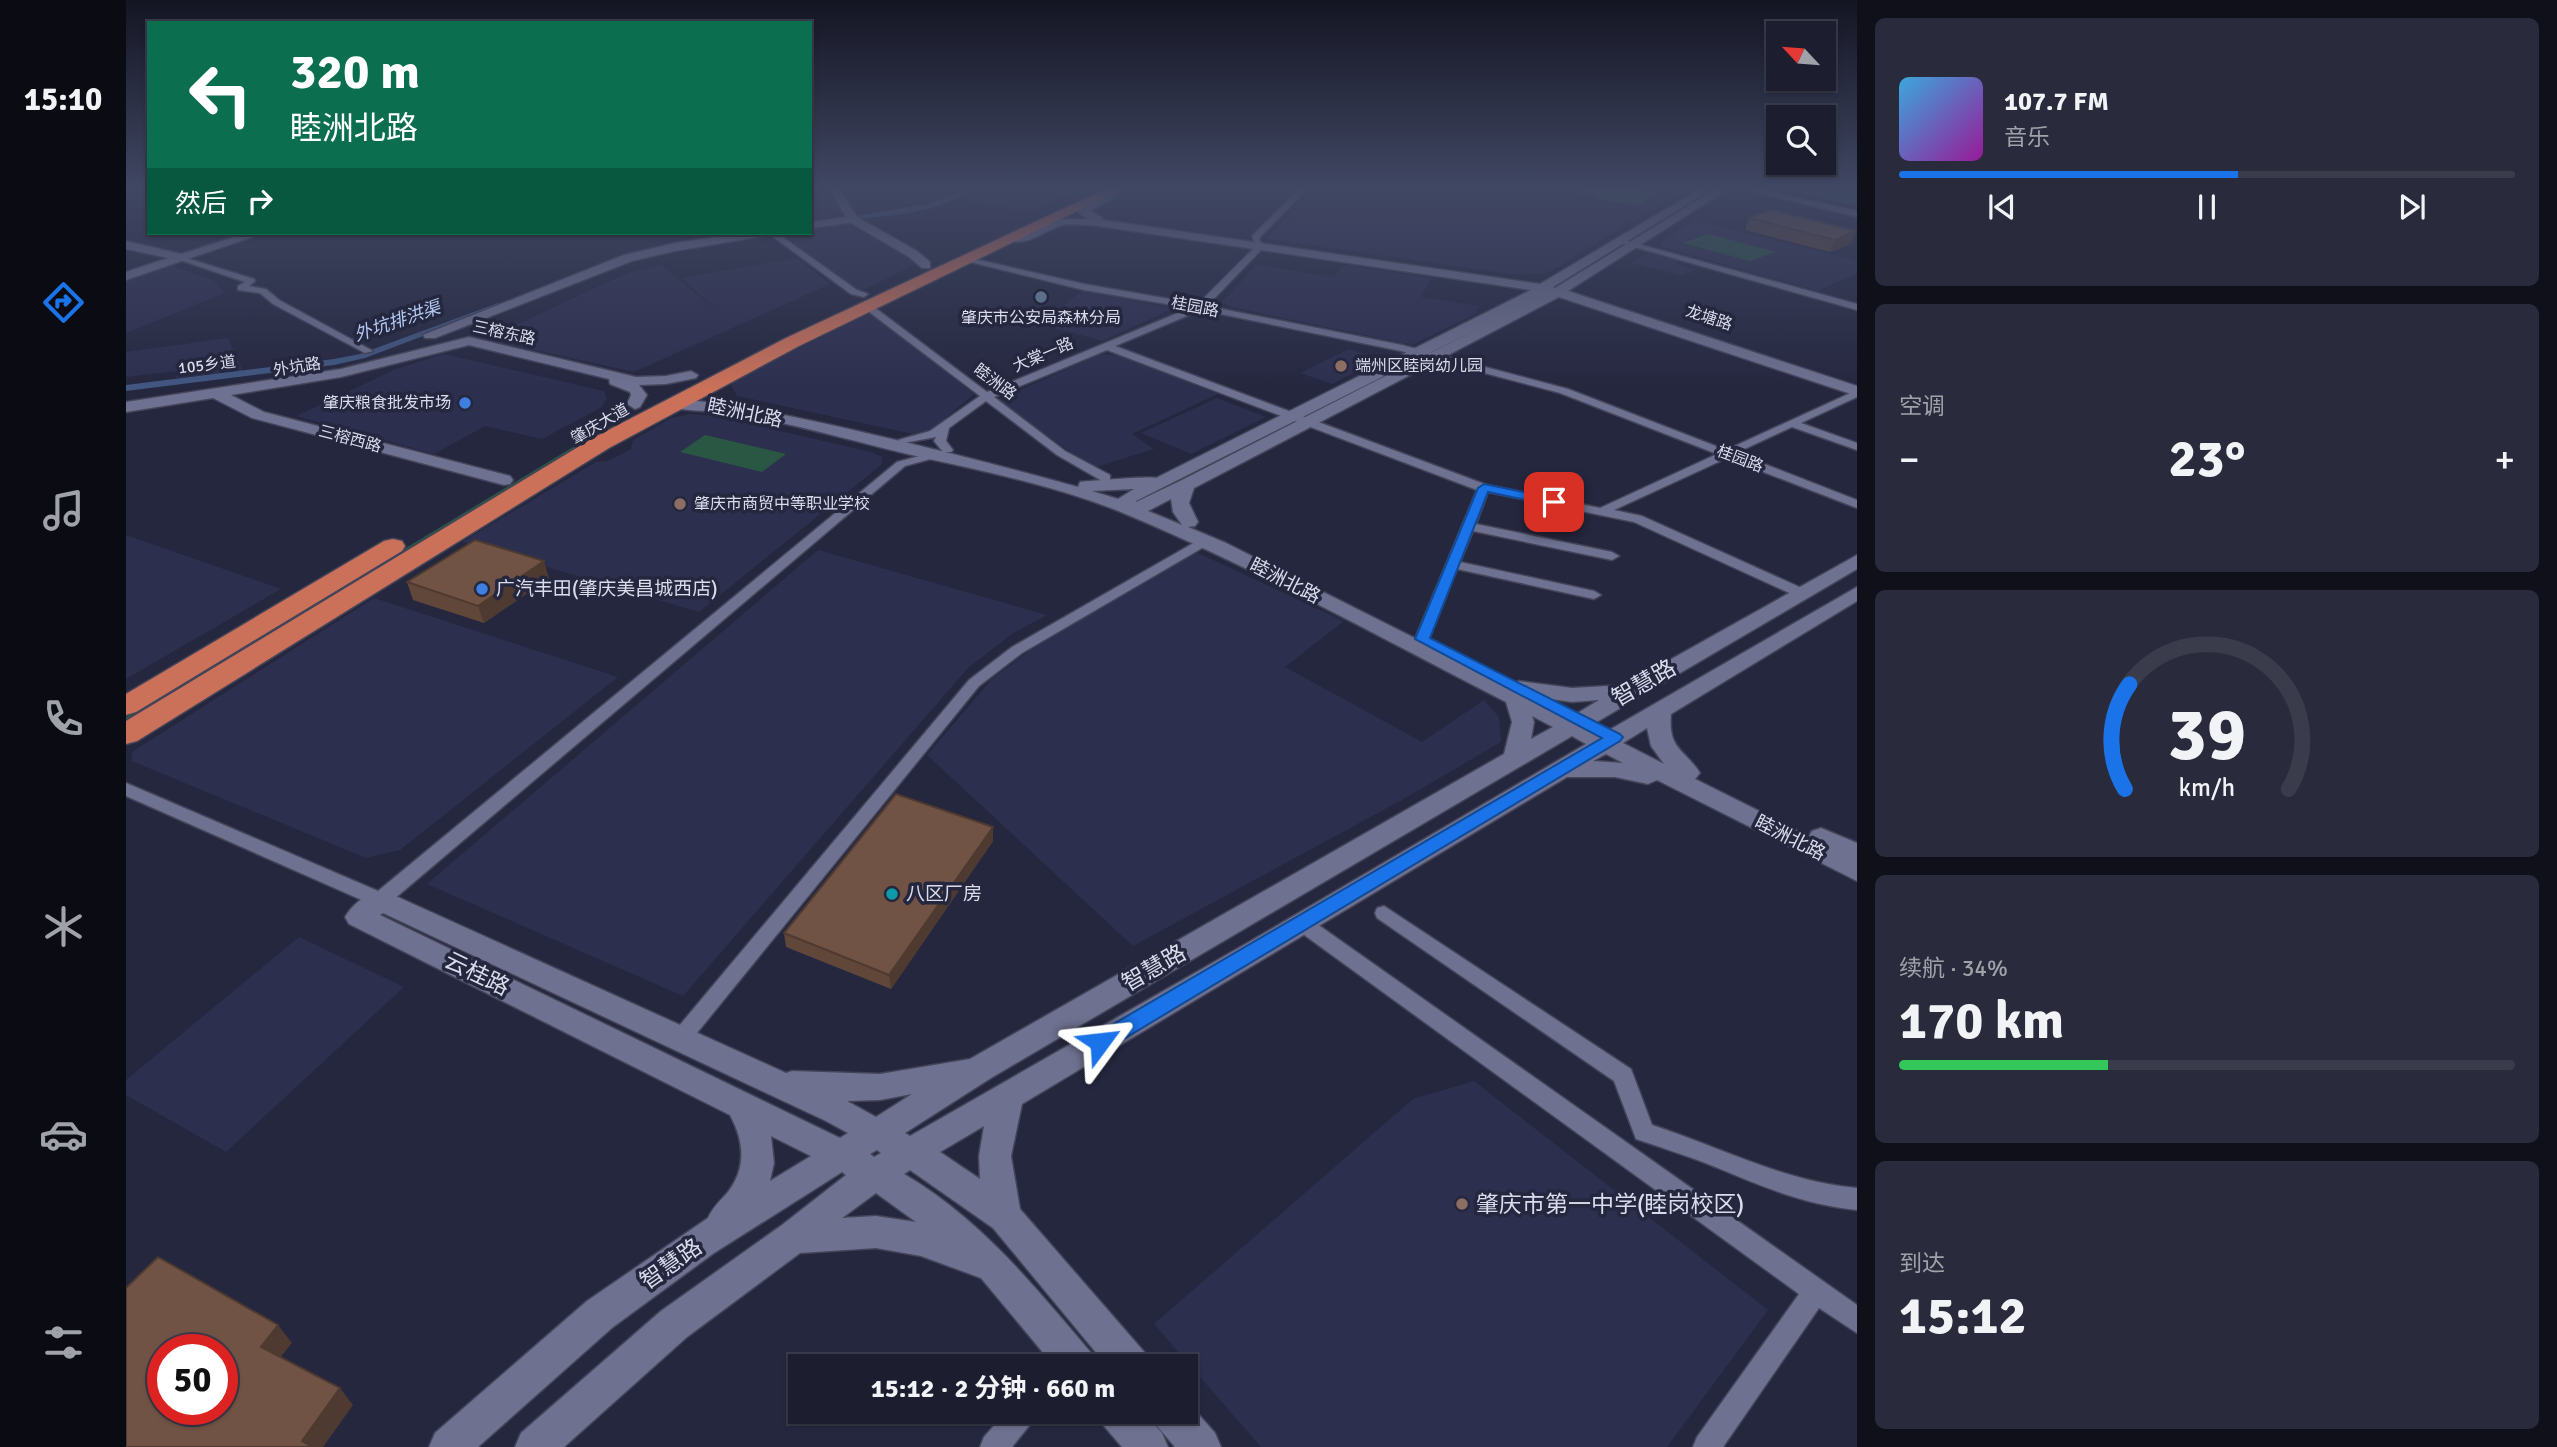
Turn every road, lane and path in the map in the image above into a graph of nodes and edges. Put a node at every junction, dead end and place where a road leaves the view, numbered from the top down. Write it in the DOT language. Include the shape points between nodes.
graph roads {
  1 [pos="167,255"];
  2 [pos="188,255"];
  3 [pos="189,255"];
  4 [pos="643,255"];
  5 [pos="802,255"];
  6 [pos="915,255"];
  7 [pos="954,255"];
  8 [pos="979,255"];
  9 [pos="1250,255"];
  10 [pos="1327,255"];
  11 [pos="1608,255"];
  12 [pos="1672,255"];
  13 [pos="181,257"];
  14 [pos="969,259"];
  15 [pos="926,265"];
  16 [pos="1585,269"];
  17 [pos="126,275"];
  18 [pos="1486,277"];
  19 [pos="1554,288"];
  20 [pos="865,300"];
  21 [pos="1524,305"];
  22 [pos="1200,307"];
  23 [pos="1612,307"];
  24 [pos="1857,307"];
  25 [pos="430,335"];
  26 [pos="461,343"];
  27 [pos="1106,346"];
  28 [pos="373,354"];
  29 [pos="1430,355"];
  30 [pos="721,377"];
  31 [pos="1857,385"];
  32 [pos="632,389"];
  33 [pos="212,391"];
  34 [pos="1857,392"];
  35 [pos="126,393"];
  36 [pos="987,396"];
  37 [pos="671,404"];
  38 [pos="126,408"];
  39 [pos="754,410"];
  40 [pos="1301,419"];
  41 [pos="1793,424"];
  42 [pos="944,429"];
  43 [pos="583,443"];
  44 [pos="1857,447"];
  45 [pos="900,450"];
  46 [pos="941,452"];
  47 [pos="1730,454"];
  48 [pos="1170,477"];
  49 [pos="1107,478"];
  50 [pos="504,480"];
  51 [pos="1188,484"];
  52 [pos="1086,486"];
  53 [pos="1484,488"];
  54 [pos="1857,504"];
  55 [pos="1133,505"];
  56 [pos="1601,512"];
  57 [pos="1189,522"];
  58 [pos="1468,526"];
  59 [pos="1204,541"];
  60 [pos="1612,556"];
  61 [pos="1855,563"];
  62 [pos="1453,564"];
  63 [pos="1801,593"];
  64 [pos="1857,593"];
  65 [pos="1594,595"];
  66 [pos="1422,639"];
  67 [pos="1630,692"];
  68 [pos="1517,693"];
  69 [pos="126,706"];
  70 [pos="1660,710"];
  71 [pos="1576,723"];
  72 [pos="126,734"];
  73 [pos="1609,741"];
  74 [pos="1515,759"];
  75 [pos="1561,770"];
  76 [pos="1687,779"];
  77 [pos="126,789"];
  78 [pos="1857,854"];
  79 [pos="1857,872"];
  80 [pos="380,900"];
  81 [pos="1384,913"];
  82 [pos="1231,924"];
  83 [pos="1303,924"];
  84 [pos="1259,950"];
  85 [pos="681,1038"];
  86 [pos="980,1069"];
  87 [pos="778,1083"];
  88 [pos="1009,1096"];
  89 [pos="739,1102"];
  90 [pos="877,1133"];
  91 [pos="911,1153"];
  92 [pos="842,1155"];
  93 [pos="875,1175"];
  94 [pos="1857,1199"];
  95 [pos="1005,1217"];
  96 [pos="794,1237"];
  97 [pos="702,1241"];
  98 [pos="993,1265"];
  99 [pos="1816,1291"];
  100 [pos="1857,1320"];
  101 [pos="1064,1354"];
  102 [pos="1122,1354"];
  103 [pos="1014,1424"];
  104 [pos="1128,1424"];
  105 [pos="1181,1424"];
  106 [pos="449,1447"];
  107 [pos="535,1447"];
  108 [pos="994,1447"];
  109 [pos="1148,1447"];
  110 [pos="1201,1447"];
  111 [pos="1707,1447"];
  1 -- 13 [label="street"];
  2 -- 13 [label="street"];
  3 -- 13 [label="street"];
  4 -- 25 [label="street"];
  5 -- 20 [label="street, 睦洲路"];
  6 -- 15 [label="street"];
  7 -- 15 [label="highway, 肇庆大道"];
  8 -- 14 [label="highway, 肇庆大道"];
  9 -- 22 [label="street"];
  10 -- 18 [label="street"];
  11 -- 16 [label="street"];
  12 -- 24 [label="street"];
  13 -- 17 [label="street"];
  13 -- 28 [label="street" via="251,281 241,289 263,291"];
  14 -- 20 [label="highway, 肇庆大道"];
  14 -- 22 [label="street, 桂园路" via="1084,287"];
  15 -- 20 [label="highway, 肇庆大道"];
  16 -- 18 [label="street" via="1539,277"];
  16 -- 19 [label="street"];
  16 -- 23 [label="street" via="1589,290"];
  18 -- 19 [label="street"];
  18 -- 21 [label="street" via="1516,289"];
  19 -- 21 [label="street"];
  19 -- 23 [label="street"];
  20 -- 30 [label="highway"];
  20 -- 32 [label="highway, 肇庆大道" via="691,375"];
  20 -- 36 [label="street, 睦洲路"];
  21 -- 23 [label="street" via="1566,301"];
  21 -- 29 [label="street"];
  22 -- 27 [label="street, 大棠一路"];
  22 -- 29 [label="street, 桂园路"];
  23 -- 31 [label="street, 龙塘路"];
  23 -- 34 [label="street"];
  25 -- 26 [label="street"];
  25 -- 28 [label="street, 105乡道"];
  26 -- 32 [label="street, 三榕东路"];
  26 -- 33 [label="street, 外坑路" via="341,378"];
  27 -- 36 [label="street, 大棠一路"];
  27 -- 40 [label="street"];
  28 -- 33 [label="street, 105乡道" via="353,364"];
  29 -- 40 [label="street"];
  29 -- 47 [label="street, 桂园路" via="1583,397"];
  30 -- 37 [label="highway"];
  30 -- 39 [label="street, 睦洲北路" via="719,394"];
  32 -- 43 [label="highway, 肇庆大道"];
  33 -- 35 [label="street, 105乡道"];
  33 -- 38 [label="street, 外坑路"];
  33 -- 50 [label="street, 三榕西路" via="258,415"];
  34 -- 41 [label="street"];
  36 -- 42 [label="street, 大棠一路"];
  36 -- 49 [label="street, 睦洲路" via="1061,453"];
  37 -- 39 [label="street, 睦洲北路"];
  37 -- 43 [label="highway"];
  39 -- 45 [label="street, 睦洲北路"];
  40 -- 48 [label="street"];
  40 -- 51 [label="street"];
  40 -- 53 [label="street"];
  41 -- 44 [label="street"];
  41 -- 47 [label="street"];
  42 -- 45 [label="street"];
  42 -- 46 [label="street"];
  43 -- 50 [label="highway, 肇庆大道"];
  43 -- 72 [label="highway"];
  45 -- 46 [label="street, 睦洲北路"];
  45 -- 80 [label="street"];
  46 -- 52 [label="street, 睦洲北路"];
  46 -- 55 [label="street, 睦洲北路"];
  47 -- 54 [label="street, 桂园路"];
  47 -- 56 [label="street"];
  48 -- 52 [label="street" via="1119,486"];
  48 -- 55 [label="street"];
  50 -- 69 [label="highway, 肇庆大道"];
  51 -- 55 [label="street"];
  51 -- 57 [label="street" via="1178,501"];
  52 -- 55 [label="street, 睦洲北路"];
  53 -- 56 [label="street"];
  53 -- 58 [label="street"];
  55 -- 57 [label="street, 睦洲北路"];
  55 -- 59 [label="street, 睦洲北路"];
  56 -- 63 [label="street" via="1638,519"];
  57 -- 66 [label="street, 睦洲北路"];
  58 -- 60 [label="street"];
  58 -- 62 [label="street"];
  59 -- 68 [label="street, 睦洲北路"];
  59 -- 85 [label="street" via="1017,650 974,683"];
  61 -- 63 [label="street, 智慧路"];
  62 -- 65 [label="street"];
  62 -- 66 [label="street"];
  63 -- 67 [label="street, 智慧路"];
  64 -- 70 [label="street, 智慧路"];
  66 -- 68 [label="street, 睦洲北路"];
  67 -- 68 [label="street"];
  67 -- 71 [label="street, 智慧路"];
  68 -- 71 [label="street, 睦洲北路"];
  68 -- 74 [label="street" via="1523,722"];
  70 -- 73 [label="street, 智慧路"];
  70 -- 76 [label="street" via="1659,741"];
  71 -- 73 [label="street, 睦洲北路"];
  71 -- 74 [label="street, 智慧路"];
  73 -- 75 [label="street, 智慧路"];
  73 -- 76 [label="street, 睦洲北路"];
  74 -- 82 [label="street, 智慧路"];
  75 -- 76 [label="street" via="1615,769"];
  75 -- 83 [label="street, 智慧路"];
  76 -- 78 [label="street, 睦洲北路"];
  76 -- 79 [label="street, 睦洲北路"];
  77 -- 80 [label="street"];
  80 -- 85 [label="street, 云桂路"];
  80 -- 89 [label="street, 云桂路" via="359,917"];
  81 -- 94 [label="street" via="1623,1075 1644,1132 1767,1180 1822,1197"];
  82 -- 84 [label="street" via="1246,928 1257,939"];
  82 -- 86 [label="street, 智慧路"];
  83 -- 84 [label="street, 智慧路"];
  83 -- 99 [label="street"];
  84 -- 88 [label="street, 智慧路"];
  85 -- 87 [label="street, 云桂路"];
  86 -- 87 [label="street" via="880,1087"];
  86 -- 90 [label="street, 智慧路"];
  87 -- 90 [label="street, 云桂路"];
  88 -- 91 [label="street, 智慧路"];
  88 -- 95 [label="street" via="993,1147 995,1180"];
  89 -- 92 [label="street, 云桂路"];
  89 -- 97 [label="main road" via="755,1127 758,1165 740,1205"];
  90 -- 91 [label="street, 云桂路"];
  90 -- 92 [label="street, 智慧路"];
  91 -- 93 [label="street, 智慧路"];
  91 -- 95 [label="street, 云桂路"];
  92 -- 93 [label="street, 云桂路"];
  92 -- 97 [label="street, 智慧路"];
  93 -- 96 [label="street, 智慧路"];
  93 -- 98 [label="street, 云桂路" via="908,1194"];
  95 -- 102 [label="street"];
  96 -- 98 [label="street" via="876,1232 921,1238"];
  96 -- 107 [label="street, 智慧路" via="674,1324"];
  97 -- 106 [label="main road, 智慧路" via="600,1314"];
  98 -- 101 [label="street, 云桂路"];
  99 -- 100 [label="street"];
  99 -- 111 [label="street"];
  103 -- 108 [label="street"];
  104 -- 109 [label="street"];
  105 -- 110 [label="street"];
}
